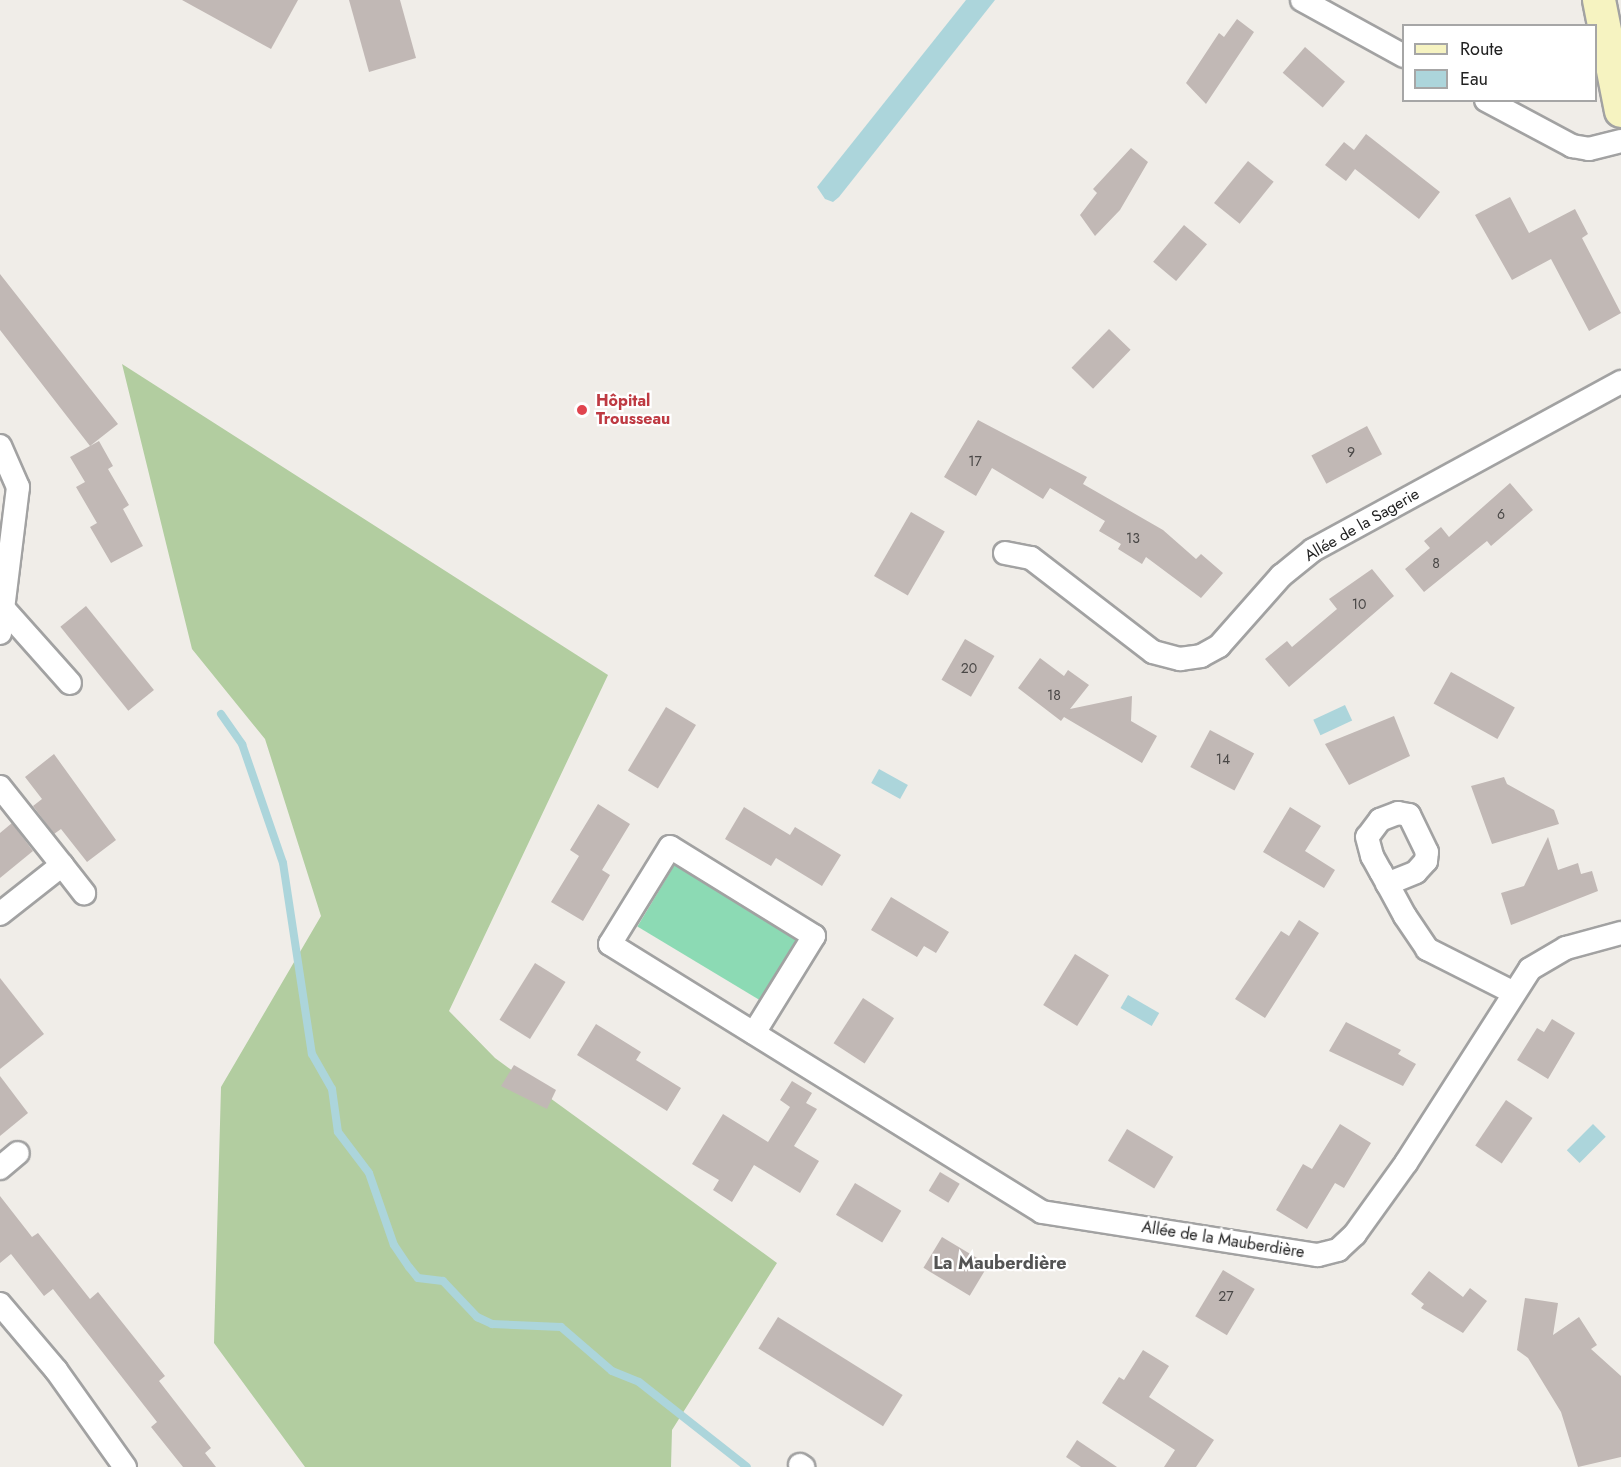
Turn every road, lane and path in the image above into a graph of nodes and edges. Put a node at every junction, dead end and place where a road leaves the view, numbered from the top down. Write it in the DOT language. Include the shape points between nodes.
graph roads {
  1 [pos="1302,0"];
  2 [pos="1599,0"];
  3 [pos="1402,55"];
  4 [pos="1490,102"];
  5 [pos="1621,111"];
  6 [pos="1621,141"];
  7 [pos="1621,382"];
  8 [pos="0,446"];
  9 [pos="1005,553"];
  10 [pos="4,609"];
  11 [pos="0,633"];
  12 [pos="70,683"];
  13 [pos="0,787"];
  14 [pos="62,865"];
  15 [pos="1387,884"];
  16 [pos="84,893"];
  17 [pos="0,914"];
  18 [pos="1621,933"];
  19 [pos="1512,992"];
  20 [pos="754,1033"];
  21 [pos="18,1154"];
  22 [pos="0,1168"];
  23 [pos="0,1304"];
  24 [pos="125,1467"];
  1 -- 3 [label="street"];
  2 -- 5 [label="street"];
  4 -- 6 [label="street" via="1572,146 1589,149"];
  7 -- 9 [label="street, Allée de la Sagerie" via="1314,550 1281,576 1219,646 1201,656 1180,659 1153,651 1030,558"];
  8 -- 10 [label="street" via="18,487"];
  10 -- 11 [label="street"];
  10 -- 12 [label="street"];
  13 -- 14 [label="street"];
  14 -- 16 [label="street"];
  14 -- 17 [label="street"];
  15 -- 19 [label="street" via="1427,949"];
  18 -- 19 [label="street, Allée de la Mauberdière" via="1544,957"];
  19 -- 20 [label="street, Allée de la Mauberdière" via="1406,1163 1361,1225 1338,1250 1318,1255 1042,1212"];
  20 -- 20 [label="street, Allée de la Mauberdière" via="610,944 670,847 814,936"];
  21 -- 22 [label="street"];
  23 -- 24 [label="street" via="57,1370"];
}
